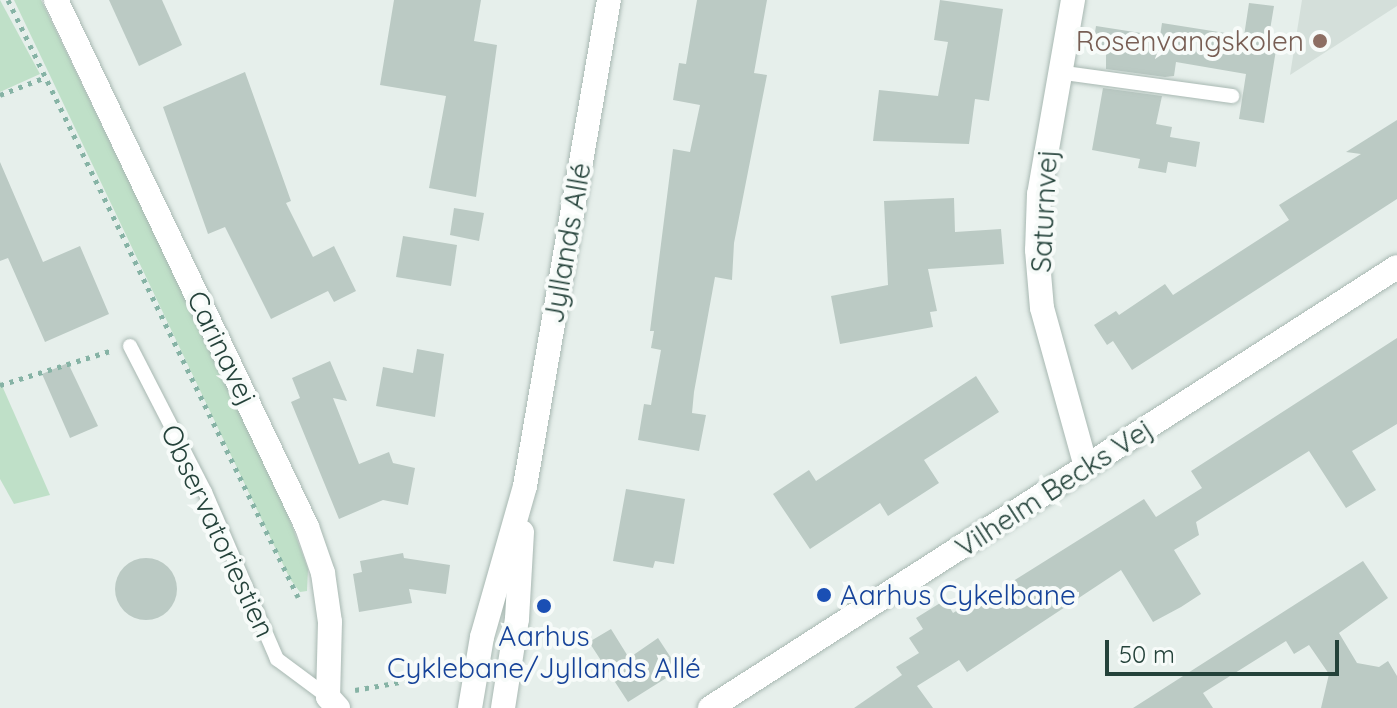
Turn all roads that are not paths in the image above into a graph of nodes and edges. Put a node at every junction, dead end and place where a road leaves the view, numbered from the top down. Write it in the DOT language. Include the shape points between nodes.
graph roads {
  1 [pos="56,0"];
  2 [pos="609,0"];
  3 [pos="1073,0"];
  4 [pos="1057,72"];
  5 [pos="1232,96"];
  6 [pos="1397,267"];
  7 [pos="130,346"];
  8 [pos="1086,467"];
  9 [pos="525,486"];
  10 [pos="333,703"];
  11 [pos="470,708"];
  12 [pos="503,708"];
  13 [pos="710,708"];
  1 -- 10 [label="street, Carinavej" via="307,527 323,573"];
  2 -- 9 [label="street, Jyllands Allé"];
  3 -- 4 [label="street, Saturnvej"];
  4 -- 5 [label="lane"];
  4 -- 8 [label="street, Saturnvej" via="1039,194 1037,250 1042,308"];
  6 -- 8 [label="street, Vilhelm Becks Vej"];
  7 -- 10 [label="lane, Observatoriestien" via="205,492 277,659"];
  8 -- 13 [label="street, Vilhelm Becks Vej"];
  9 -- 11 [label="street, Jyllands Allé"];
  9 -- 12 [label="street, Jyllands Allé" via="517,619"];
}
